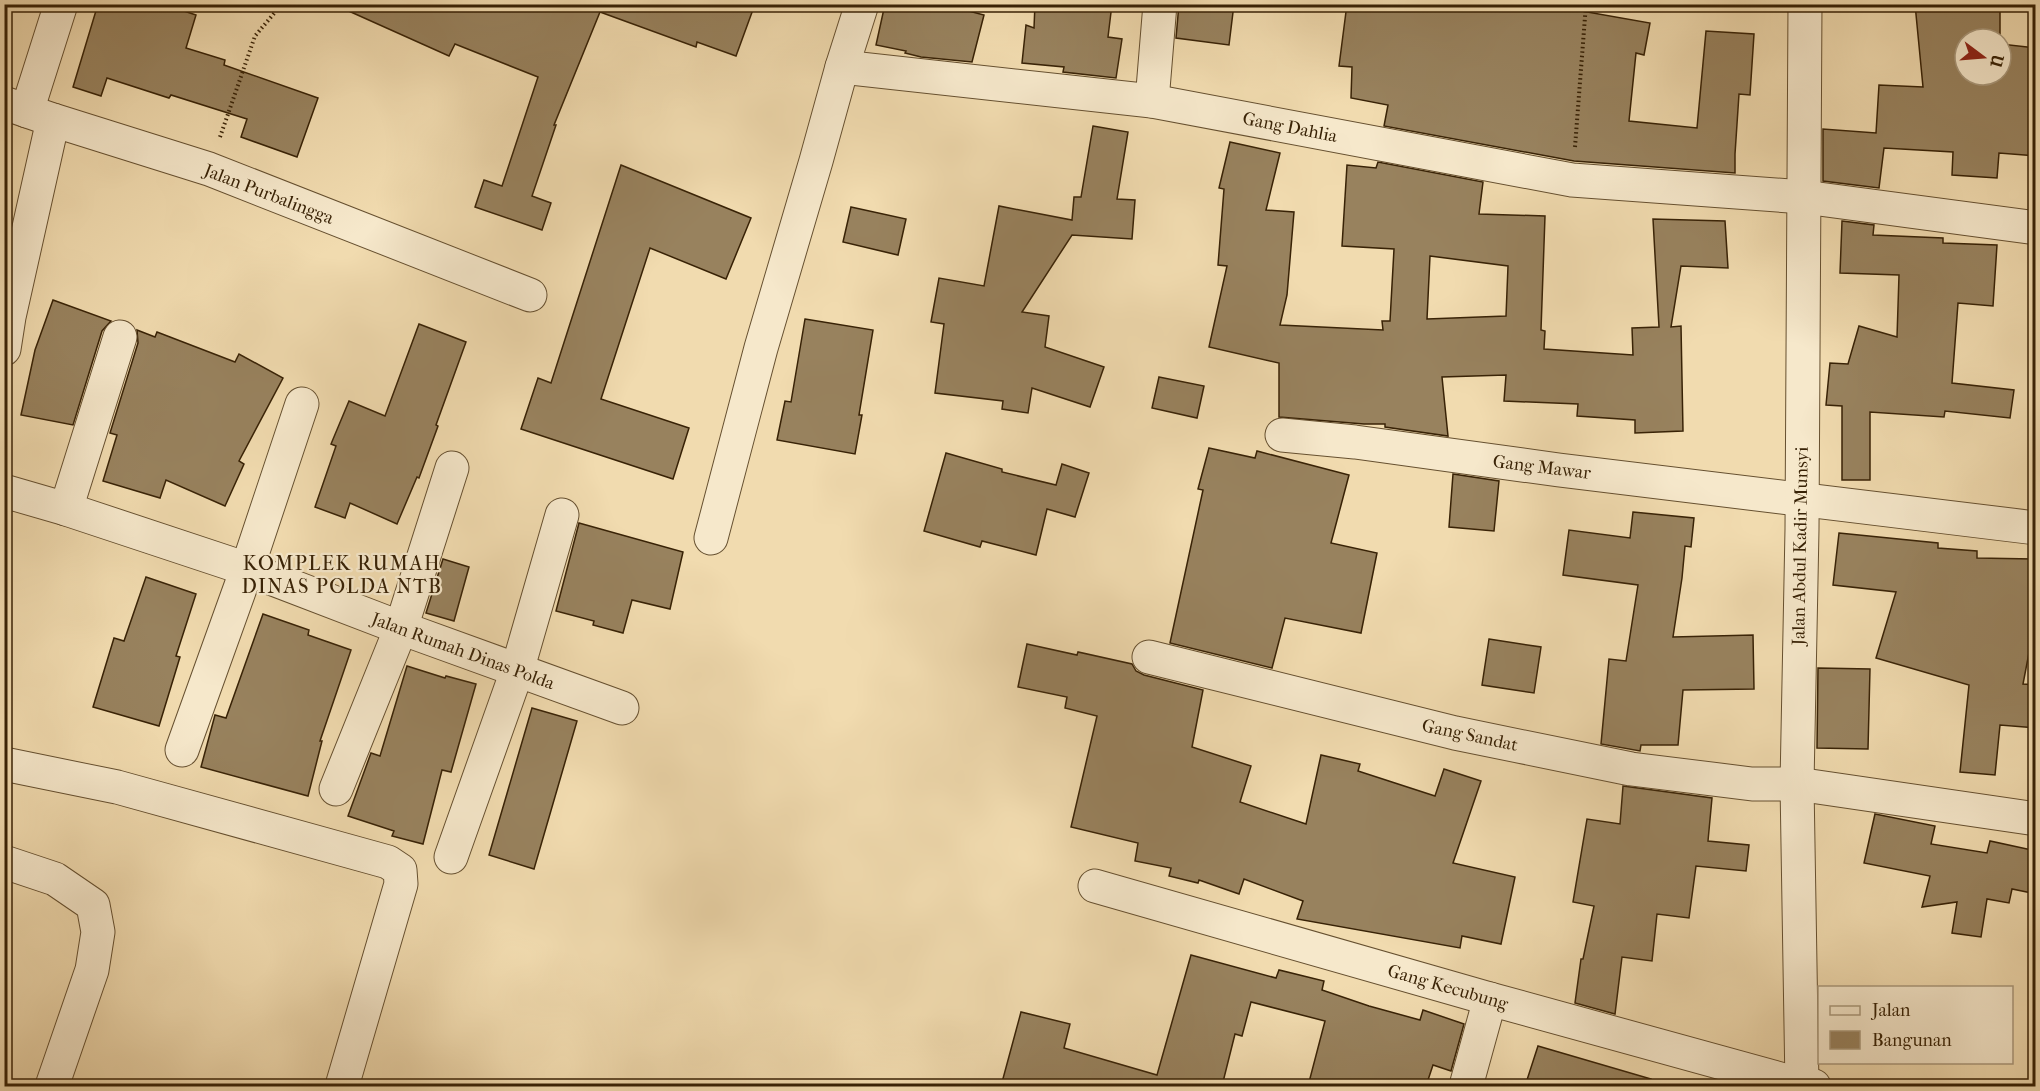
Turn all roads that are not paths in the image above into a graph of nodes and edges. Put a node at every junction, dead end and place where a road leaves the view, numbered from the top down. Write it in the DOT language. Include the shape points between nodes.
graph roads {
  1 [pos="61,4"];
  2 [pos="862,4"];
  3 [pos="1160,4"];
  4 [pos="1805,4"];
  5 [pos="842,67"];
  6 [pos="1152,101"];
  7 [pos="28,111"];
  8 [pos="1804,197"];
  9 [pos="2036,228"];
  10 [pos="530,295"];
  11 [pos="120,338"];
  12 [pos="4,349"];
  13 [pos="302,404"];
  14 [pos="1282,435"];
  15 [pos="452,468"];
  16 [pos="4,491"];
  17 [pos="1802,498"];
  18 [pos="66,509"];
  19 [pos="562,515"];
  20 [pos="2036,528"];
  21 [pos="711,537"];
  22 [pos="247,569"];
  23 [pos="400,628"];
  24 [pos="1149,657"];
  25 [pos="518,671"];
  26 [pos="622,708"];
  27 [pos="182,750"];
  28 [pos="4,764"];
  29 [pos="1797,784"];
  30 [pos="336,789"];
  31 [pos="2036,819"];
  32 [pos="451,857"];
  33 [pos="4,862"];
  34 [pos="1095,886"];
  35 [pos="1490,999"];
  36 [pos="52,1086"];
  37 [pos="342,1086"];
  38 [pos="1466,1086"];
  39 [pos="1806,1086"];
  1 -- 7 [label="street"];
  2 -- 5 [label="street"];
  3 -- 6 [label="street"];
  4 -- 8 [label="street, Jalan Abdul Kadir Munsyi"];
  5 -- 6 [label="street, Gang Dahlia"];
  5 -- 21 [label="street"];
  6 -- 8 [label="street, Gang Dahlia" via="1572,180"];
  7 -- 10 [label="street, Jalan Purbalingga" via="209,169"];
  7 -- 12 [label="street"];
  8 -- 9 [label="street, Gang Dahlia"];
  8 -- 17 [label="street, Jalan Abdul Kadir Munsyi"];
  11 -- 18 [label="street"];
  13 -- 22 [label="street"];
  14 -- 17 [label="street, Gang Mawar"];
  15 -- 23 [label="street"];
  16 -- 18 [label="street, Jalan Rumah Dinas Polda"];
  17 -- 20 [label="street, Gang Mawar"];
  17 -- 29 [label="street, Jalan Abdul Kadir Munsyi"];
  18 -- 22 [label="street, Jalan Rumah Dinas Polda"];
  19 -- 25 [label="street"];
  22 -- 23 [label="street, Jalan Rumah Dinas Polda"];
  22 -- 27 [label="street"];
  23 -- 25 [label="street, Jalan Rumah Dinas Polda"];
  23 -- 30 [label="street"];
  24 -- 29 [label="street, Gang Sandat" via="1455,733 1631,769 1752,784"];
  25 -- 26 [label="street, Jalan Rumah Dinas Polda"];
  25 -- 32 [label="street"];
  28 -- 37 [label="street" via="117,788 388,862 400,870 401,884"];
  29 -- 31 [label="street, Gang Sandat"];
  29 -- 39 [label="street, Jalan Abdul Kadir Munsyi"];
  33 -- 36 [label="street" via="56,879 93,905 98,932 92,970"];
  34 -- 35 [label="street, Gang Kecubung"];
  35 -- 38 [label="street"];
  35 -- 39 [label="street, Gang Kecubung"];
}
